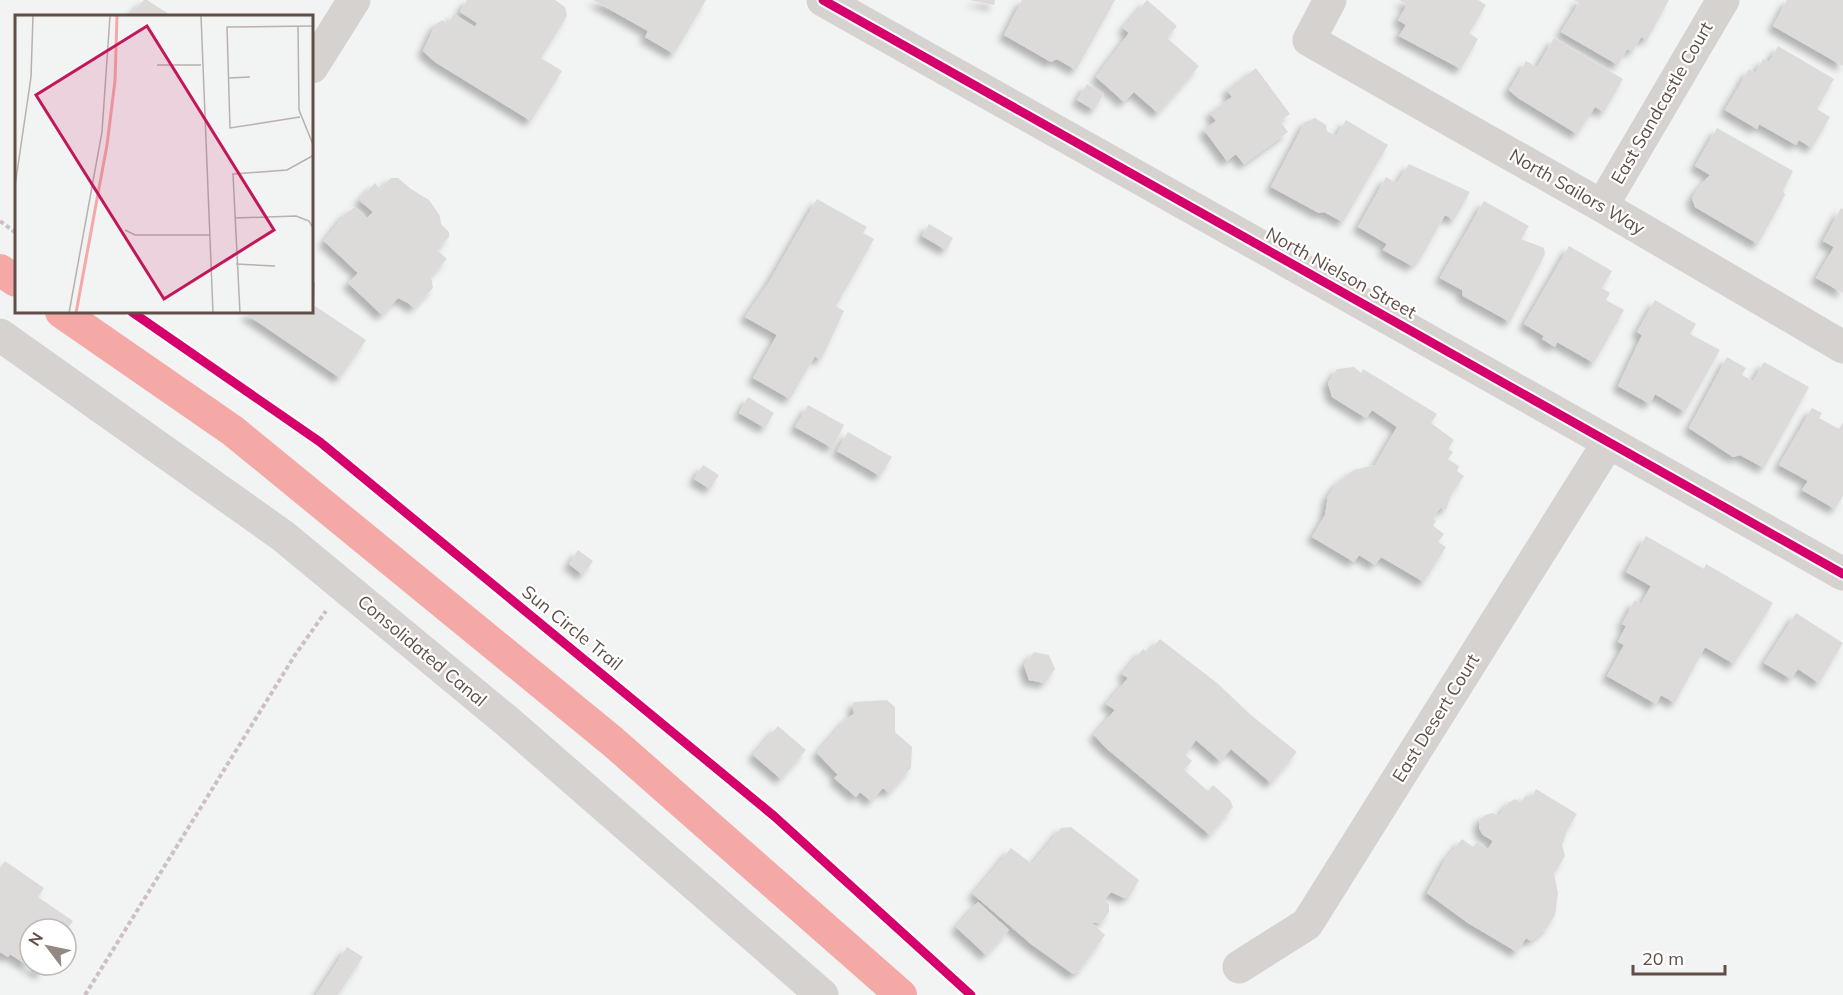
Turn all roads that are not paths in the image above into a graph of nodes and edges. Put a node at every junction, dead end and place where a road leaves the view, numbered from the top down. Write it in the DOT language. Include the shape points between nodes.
graph roads {
  1 [pos="354,0"];
  2 [pos="823,0"];
  3 [pos="1330,0"];
  4 [pos="1723,0"];
  5 [pos="314,64"];
  6 [pos="1602,206"];
  7 [pos="0,336"];
  8 [pos="1843,347"];
  9 [pos="1608,443"];
  10 [pos="1843,574"];
  11 [pos="1239,967"];
  12 [pos="822,995"];
  1 -- 5 [label="street"];
  2 -- 9 [label="street, North Nielson Street"];
  3 -- 6 [label="street, North Sailors Way" via="1309,40"];
  4 -- 6 [label="street, East Sandcastle Court"];
  6 -- 8 [label="street, North Sailors Way"];
  7 -- 12 [label="street, Consolidated Canal" via="283,536 508,722"];
  9 -- 10 [label="street, North Nielson Street"];
  9 -- 11 [label="street, East Desert Court" via="1308,924"];
}
